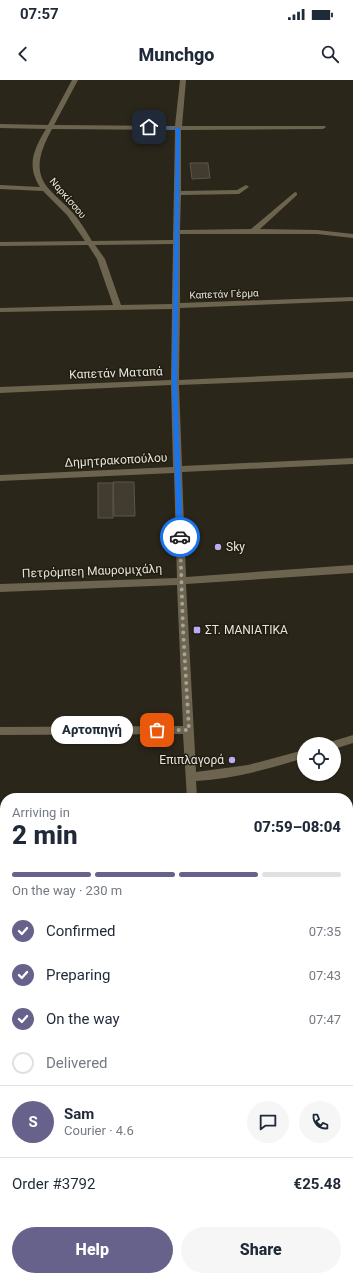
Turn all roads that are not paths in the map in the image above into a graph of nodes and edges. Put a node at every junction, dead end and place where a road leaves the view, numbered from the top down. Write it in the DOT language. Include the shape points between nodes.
graph roads {
  1 [pos="75,80"];
  2 [pos="183,80"];
  3 [pos="0,126"];
  4 [pos="50,126"];
  5 [pos="323,127"];
  6 [pos="178,128"];
  7 [pos="246,187"];
  8 [pos="0,188"];
  9 [pos="45,189"];
  10 [pos="177,193"];
  11 [pos="295,194"];
  12 [pos="253,231"];
  13 [pos="177,232"];
  14 [pos="353,236"];
  15 [pos="177,242"];
  16 [pos="91,243"];
  17 [pos="0,244"];
  18 [pos="353,299"];
  19 [pos="176,306"];
  20 [pos="118,307"];
  21 [pos="0,310"];
  22 [pos="353,375"];
  23 [pos="175,383"];
  24 [pos="0,390"];
  25 [pos="353,461"];
  26 [pos="178,469"];
  27 [pos="0,478"];
  28 [pos="353,569"];
  29 [pos="182,582"];
  30 [pos="0,588"];
  31 [pos="189,730"];
  32 [pos="0,731"];
  33 [pos="353,739"];
  34 [pos="341,743"];
  35 [pos="297,756"];
  36 [pos="191,777"];
  37 [pos="192,793"];
  1 -- 4 [label="street, Ναρκίσσου"];
  2 -- 6 [label="street"];
  3 -- 4 [label="street"];
  4 -- 6 [label="street"];
  4 -- 9 [label="street, Ναρκίσσου" via="35,164 37,177"];
  5 -- 6 [label="street"];
  6 -- 10 [label="street"];
  7 -- 10 [label="street" via="238,192"];
  8 -- 9 [label="street"];
  9 -- 16 [label="street, Ναρκίσσου" via="70,214"];
  10 -- 13 [label="street"];
  11 -- 12 [label="street"];
  12 -- 13 [label="street"];
  12 -- 14 [label="street" via="317,232"];
  13 -- 15 [label="street"];
  15 -- 16 [label="street"];
  15 -- 19 [label="street"];
  16 -- 17 [label="street"];
  16 -- 20 [label="street, Ναρκίσσου" via="101,259"];
  18 -- 19 [label="street, Καπετάν Γέρμα"];
  19 -- 20 [label="street, Καπετάν Γέρμα"];
  19 -- 23 [label="street"];
  20 -- 21 [label="street, Καπετάν Γέρμα"];
  22 -- 23 [label="street, Καπετάν Ματαπά"];
  23 -- 24 [label="street, Καπετάν Ματαπά"];
  23 -- 26 [label="street"];
  25 -- 26 [label="street, Δημητρακοπούλου"];
  26 -- 27 [label="street, Δημητρακοπούλου"];
  26 -- 29 [label="street"];
  28 -- 29 [label="street, Πετρόμπεη Μαυρομιχάλη"];
  29 -- 30 [label="street, Πετρόμπεη Μαυρομιχάλη"];
  29 -- 31 [label="street"];
  31 -- 32 [label="street"];
  31 -- 36 [label="street"];
  33 -- 34 [label="street"];
  35 -- 36 [label="street" via="247,770"];
  36 -- 37 [label="street"];
}
